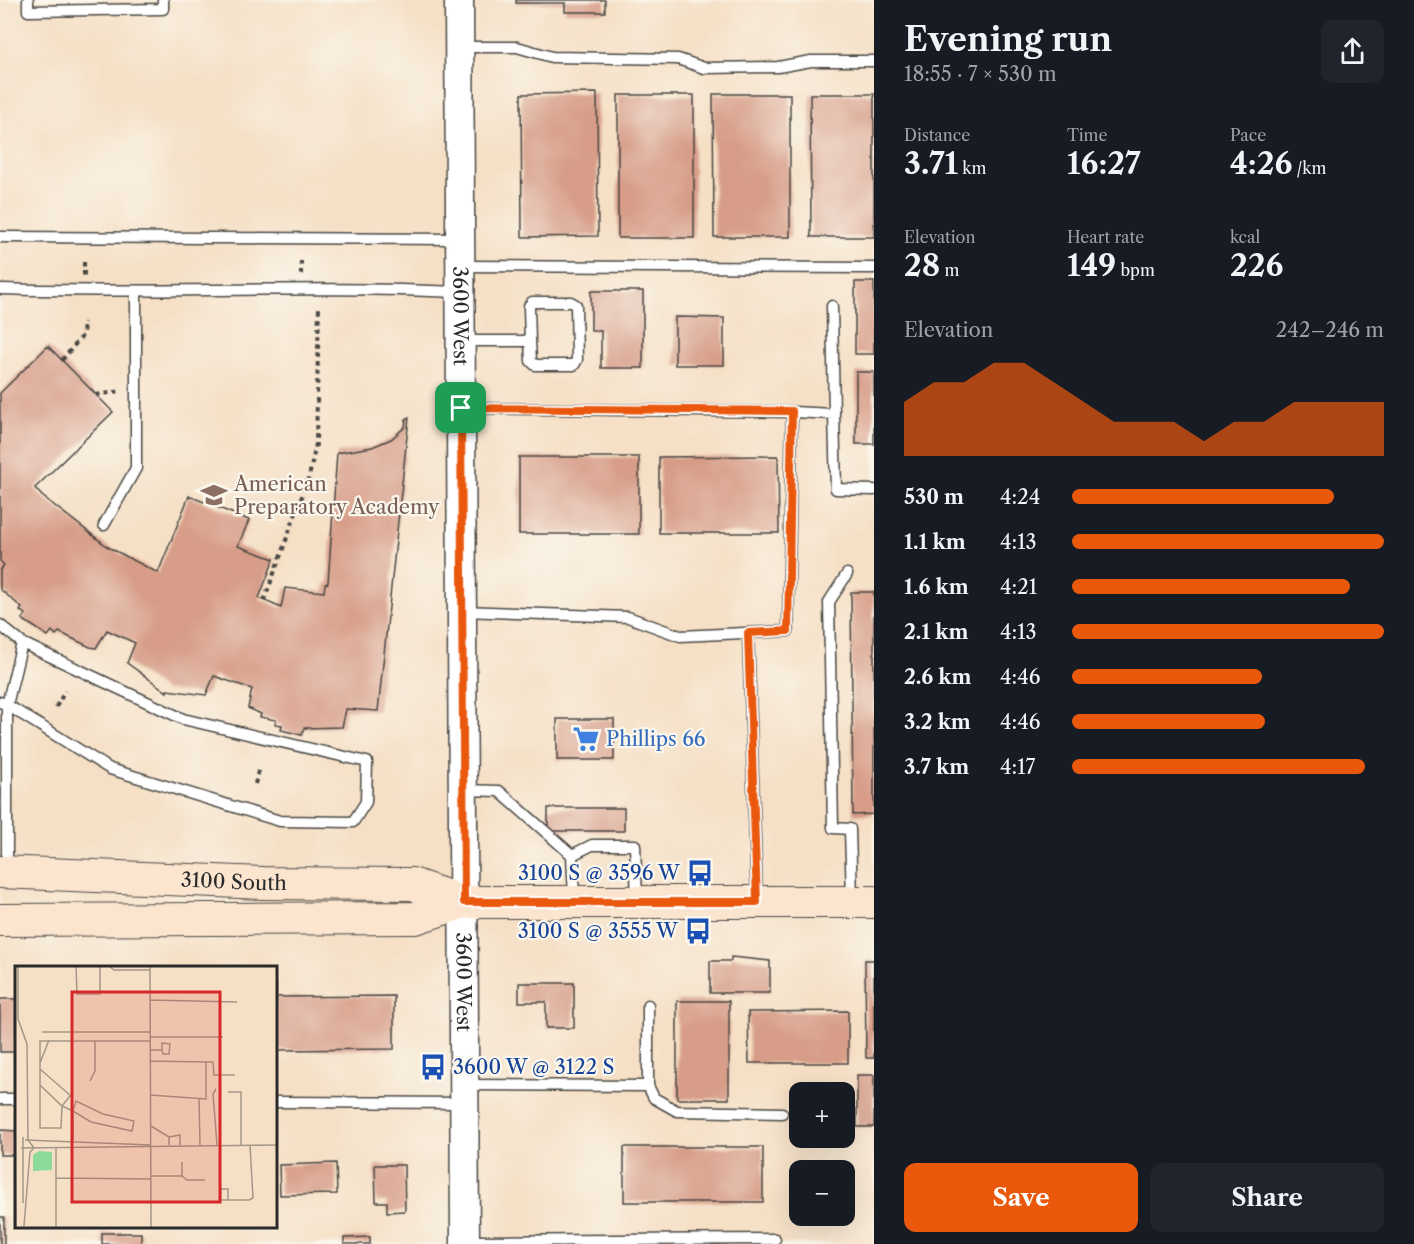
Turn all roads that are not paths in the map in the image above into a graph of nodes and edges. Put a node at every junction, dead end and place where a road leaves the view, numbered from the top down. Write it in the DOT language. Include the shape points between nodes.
graph roads {
  1 [pos="28,0"];
  2 [pos="163,0"];
  3 [pos="459,0"];
  4 [pos="459,47"];
  5 [pos="874,61"];
  6 [pos="0,237"];
  7 [pos="460,266"];
  8 [pos="874,268"];
  9 [pos="0,289"];
  10 [pos="136,291"];
  11 [pos="832,306"];
  12 [pos="530,340"];
  13 [pos="460,341"];
  14 [pos="461,408"];
  15 [pos="792,411"];
  16 [pos="834,414"];
  17 [pos="874,490"];
  18 [pos="104,525"];
  19 [pos="847,574"];
  20 [pos="462,611"];
  21 [pos="0,626"];
  22 [pos="748,633"];
  23 [pos="22,643"];
  24 [pos="3,704"];
  25 [pos="463,790"];
  26 [pos="572,855"];
  27 [pos="3,872"];
  28 [pos="464,902"];
  29 [pos="574,902"];
  30 [pos="638,902"];
  31 [pos="757,902"];
  32 [pos="863,902"];
  33 [pos="0,920"];
  34 [pos="648,1005"];
  35 [pos="648,1086"];
  36 [pos="465,1094"];
  37 [pos="0,1099"];
  38 [pos="15,1100"];
  39 [pos="278,1102"];
  40 [pos="782,1113"];
  41 [pos="775,1239"];
  42 [pos="465,1242"];
  1 -- 2 [label="lane" via="28,11 163,9"];
  3 -- 4 [label="street, 3600 West"];
  4 -- 5 [label="lane" via="517,47 552,57 678,59 704,68"];
  4 -- 7 [label="street, 3600 West"];
  6 -- 7 [label="lane"];
  7 -- 8 [label="lane"];
  7 -- 10 [label="lane" via="319,289"];
  7 -- 13 [label="street, 3600 West"];
  9 -- 10 [label="lane"];
  10 -- 18 [label="lane" via="136,468"];
  11 -- 16 [label="lane"];
  12 -- 12 [label="lane" via="532,302 576,305 574,365 535,365 531,361"];
  12 -- 13 [label="lane"];
  13 -- 14 [label="street, 3600 West"];
  14 -- 15 [label="lane"];
  14 -- 20 [label="street, 3600 West"];
  15 -- 16 [label="lane"];
  15 -- 22 [label="lane" via="788,631"];
  16 -- 17 [label="lane" via="836,489"];
  19 -- 32 [label="lane" via="829,602 833,828 850,830"];
  20 -- 22 [label="lane" via="628,617 680,636"];
  20 -- 25 [label="street, 3600 West"];
  21 -- 23 [label="lane"];
  22 -- 31 [label="lane"];
  23 -- 24 [label="lane"];
  23 -- 24 [label="lane" via="183,718 367,762 366,802 353,822 280,821 110,769"];
  24 -- 27 [label="lane"];
  25 -- 26 [label="lane" via="499,791"];
  25 -- 28 [label="street, 3600 West"];
  26 -- 29 [label="lane"];
  26 -- 30 [label="lane" via="592,845 635,845"];
  27 -- 28 [label="main road, 3100 South" via="263,883 412,884"];
  28 -- 29 [label="main road, 3100 South"];
  28 -- 33 [label="main road, 3100 South" via="415,918"];
  28 -- 36 [label="street, 3600 West"];
  29 -- 30 [label="main road, 3100 South"];
  30 -- 31 [label="main road, 3100 South"];
  31 -- 32 [label="main road, 3100 South"];
  34 -- 35 [label="lane"];
  35 -- 36 [label="lane"];
  35 -- 40 [label="lane" via="654,1098 677,1111"];
  36 -- 39 [label="lane"];
  36 -- 42 [label="street, 3600 West"];
  37 -- 38 [label="lane"];
  41 -- 42 [label="lane"];
}
